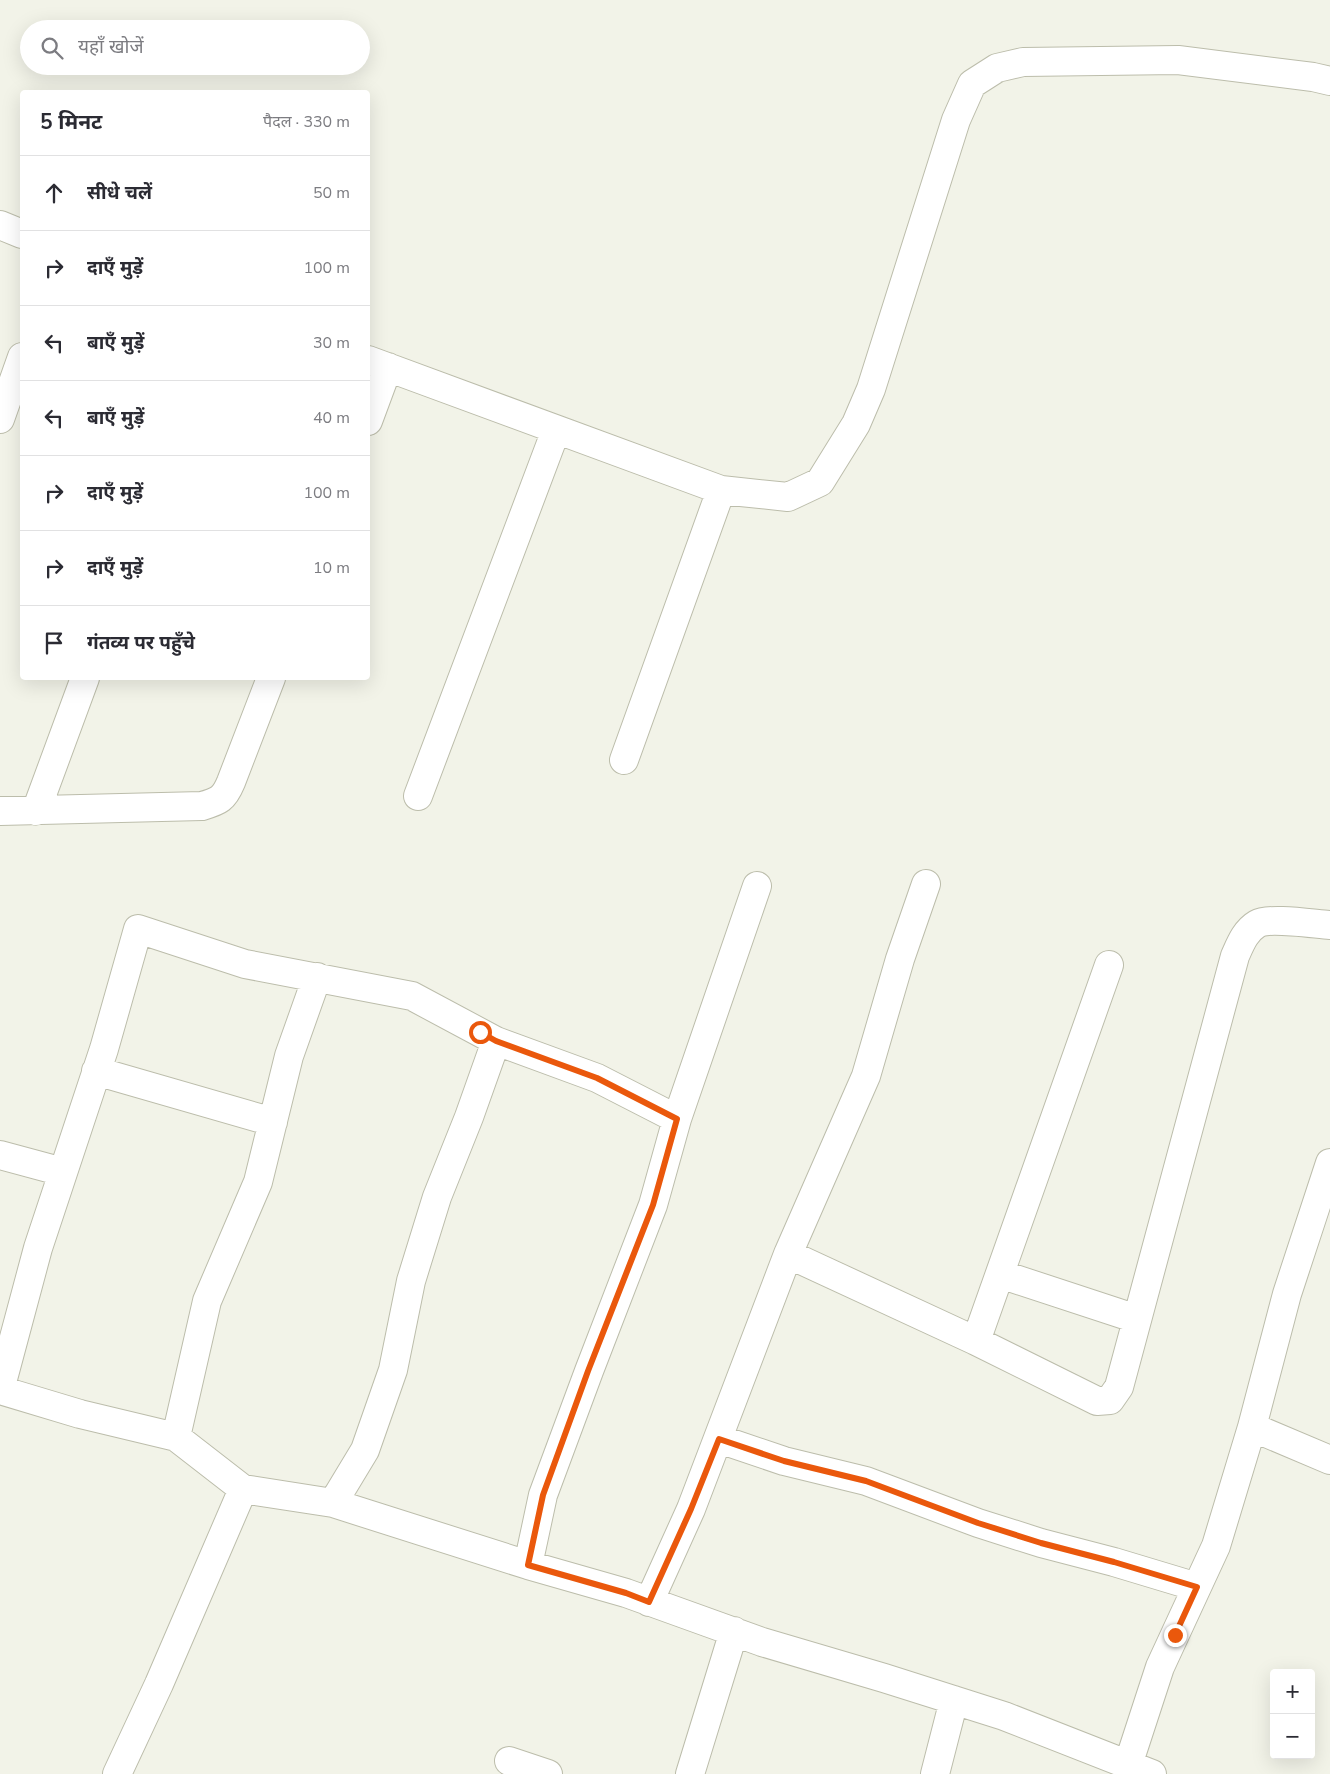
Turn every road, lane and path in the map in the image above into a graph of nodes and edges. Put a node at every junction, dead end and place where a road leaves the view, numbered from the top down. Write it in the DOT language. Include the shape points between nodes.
graph roads {
  1 [pos="1330,81"];
  2 [pos="0,225"];
  3 [pos="20,233"];
  4 [pos="20,363"];
  5 [pos="378,364"];
  6 [pos="370,410"];
  7 [pos="0,419"];
  8 [pos="556,430"];
  9 [pos="721,490"];
  10 [pos="84,680"];
  11 [pos="270,680"];
  12 [pos="624,760"];
  13 [pos="418,796"];
  14 [pos="0,811"];
  15 [pos="36,811"];
  16 [pos="926,884"];
  17 [pos="757,886"];
  18 [pos="1330,926"];
  19 [pos="1109,965"];
  20 [pos="317,977"];
  21 [pos="496,1041"];
  22 [pos="96,1071"];
  23 [pos="677,1119"];
  24 [pos="273,1122"];
  25 [pos="0,1155"];
  26 [pos="1330,1163"];
  27 [pos="63,1172"];
  28 [pos="788,1254"];
  29 [pos="1000,1274"];
  30 [pos="1137,1319"];
  31 [pos="976,1341"];
  32 [pos="1252,1427"];
  33 [pos="176,1437"];
  34 [pos="719,1439"];
  35 [pos="1330,1460"];
  36 [pos="243,1489"];
  37 [pos="333,1504"];
  38 [pos="528,1565"];
  39 [pos="1197,1587"];
  40 [pos="649,1602"];
  41 [pos="734,1631"];
  42 [pos="954,1700"];
  43 [pos="509,1760"];
  44 [pos="1140,1770"];
  45 [pos="117,1774"];
  46 [pos="548,1774"];
  47 [pos="690,1774"];
  48 [pos="935,1774"];
  1 -- 9 [label="street" via="1313,76 1178,60 1023,62 996,68 972,84 956,120 872,389 856,424 826,474 820,482 788,496"];
  2 -- 3 [label="street"];
  4 -- 7 [label="street"];
  5 -- 6 [label="street"];
  5 -- 8 [label="street"];
  8 -- 9 [label="street"];
  8 -- 13 [label="street"];
  9 -- 12 [label="street"];
  10 -- 15 [label="street"];
  11 -- 15 [label="street" via="232,782 218,802 202,806"];
  14 -- 15 [label="street"];
  16 -- 28 [label="street" via="866,1076"];
  17 -- 23 [label="street"];
  18 -- 30 [label="street" via="1272,921 1257,924 1244,937 1235,956"];
  19 -- 29 [label="street"];
  20 -- 21 [label="street" via="412,996"];
  20 -- 22 [label="street" via="245,964 138,930"];
  20 -- 24 [label="street" via="289,1056"];
  21 -- 23 [label="street" via="597,1078"];
  21 -- 37 [label="street" via="434,1206 411,1280 393,1370 365,1450"];
  22 -- 24 [label="street"];
  22 -- 27 [label="street"];
  23 -- 38 [label="street" via="653,1205 543,1495"];
  24 -- 33 [label="street" via="258,1182 207,1301"];
  25 -- 27 [label="street"];
  26 -- 32 [label="street" via="1286,1294"];
  27 -- 33 [label="street" via="38,1248 0,1390 80,1414"];
  28 -- 31 [label="street"];
  28 -- 34 [label="street"];
  29 -- 30 [label="street"];
  29 -- 31 [label="street"];
  30 -- 31 [label="street" via="1119,1387 1110,1400 1097,1401"];
  32 -- 35 [label="street"];
  32 -- 39 [label="street" via="1216,1546"];
  33 -- 36 [label="street"];
  34 -- 39 [label="street" via="784,1461 866,1481 1041,1543"];
  34 -- 40 [label="street"];
  36 -- 37 [label="street"];
  36 -- 45 [label="street"];
  37 -- 38 [label="street"];
  38 -- 40 [label="street"];
  39 -- 44 [label="street" via="1160,1667"];
  40 -- 41 [label="street"];
  41 -- 42 [label="street"];
  41 -- 47 [label="street"];
  42 -- 44 [label="street" via="1004,1716"];
  42 -- 48 [label="street"];
  43 -- 46 [label="street"];
}
